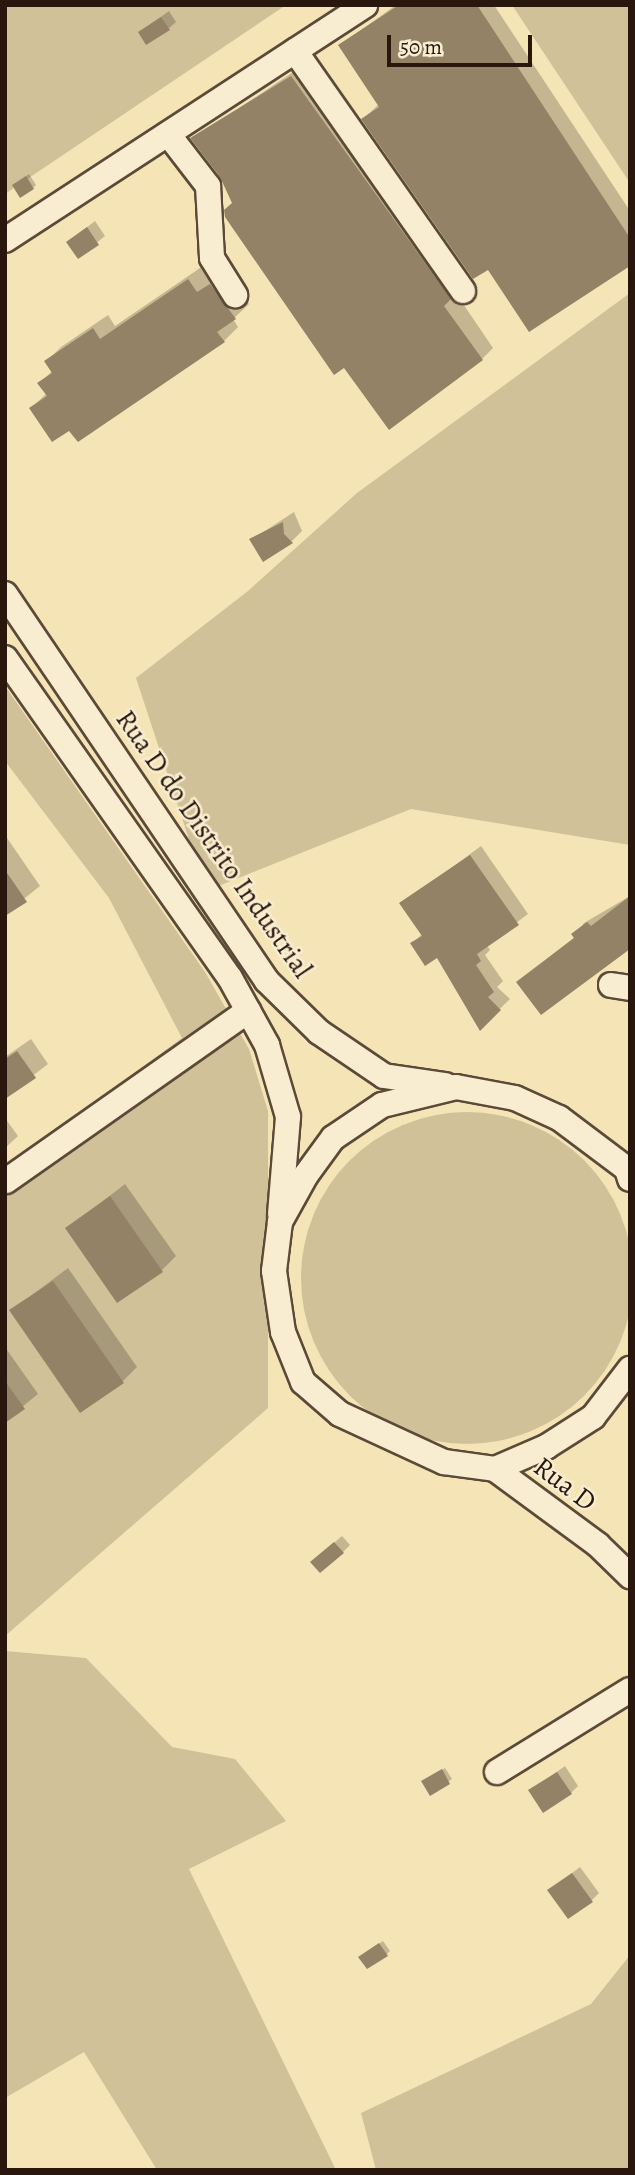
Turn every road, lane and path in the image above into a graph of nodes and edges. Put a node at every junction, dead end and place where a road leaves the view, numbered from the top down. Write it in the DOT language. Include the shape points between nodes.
graph roads {
  1 [pos="365,5"];
  2 [pos="295,51"];
  3 [pos="168,134"];
  4 [pos="5,240"];
  5 [pos="463,291"];
  6 [pos="234,295"];
  7 [pos="5,594"];
  8 [pos="5,658"];
  9 [pos="248,1011"];
  10 [pos="456,1087"];
  11 [pos="629,1172"];
  12 [pos="6,1181"];
  13 [pos="280,1222"];
  14 [pos="630,1369"];
  15 [pos="495,1469"];
  16 [pos="630,1576"];
  17 [pos="630,1690"];
  18 [pos="496,1772"];
  1 -- 2 [label="street"];
  2 -- 3 [label="street"];
  2 -- 5 [label="street"];
  3 -- 4 [label="street"];
  3 -- 6 [label="street" via="208,186 212,258"];
  7 -- 10 [label="street, Rua D do Distrito Industrial" via="267,981 319,1032 384,1076"];
  8 -- 9 [label="street" via="230,978"];
  9 -- 12 [label="street"];
  9 -- 13 [label="street" via="267,1045 288,1117"];
  10 -- 11 [label="street, Rua D do Distrito Industrial" via="514,1098 559,1118"];
  10 -- 13 [label="street" via="383,1105 333,1138"];
  13 -- 15 [label="street" via="274,1271 282,1332 303,1382 340,1414 397,1444 444,1462"];
  14 -- 15 [label="street" via="593,1417 546,1447"];
  15 -- 16 [label="street, Rua D" via="598,1545"];
  17 -- 18 [label="street"];
}
